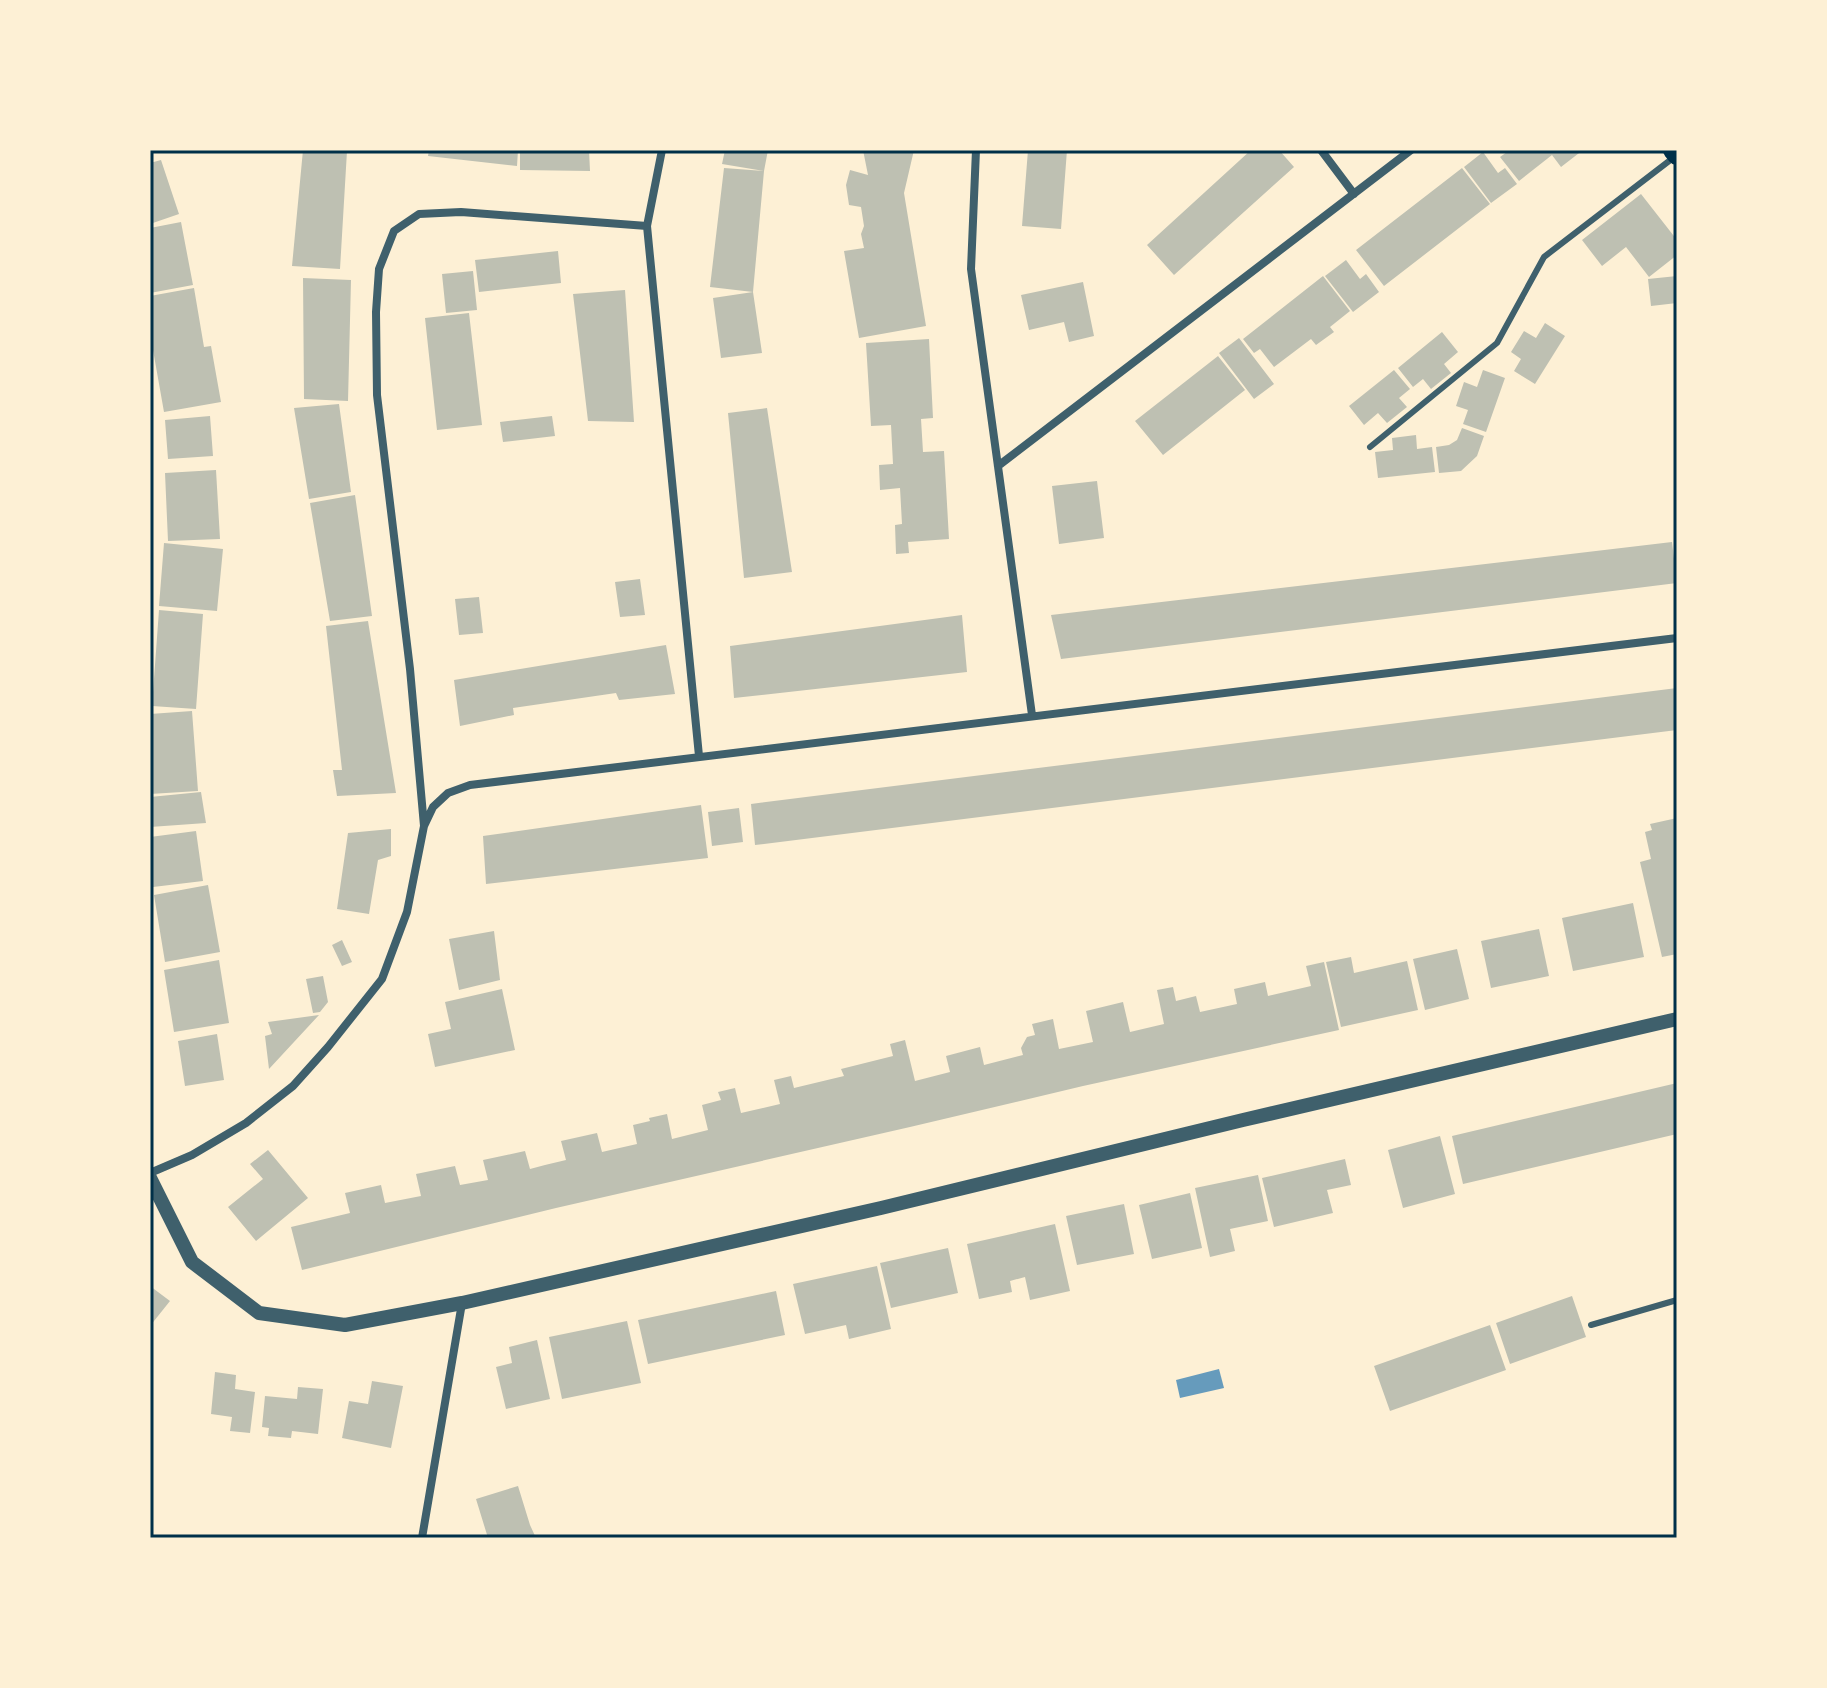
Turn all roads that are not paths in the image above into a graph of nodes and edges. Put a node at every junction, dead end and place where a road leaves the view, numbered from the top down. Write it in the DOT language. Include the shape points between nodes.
graph roads {
  1 [pos="662,150"];
  2 [pos="976,150"];
  3 [pos="1321,150"];
  4 [pos="1411,150"];
  5 [pos="1676,153"];
  6 [pos="1354,194"];
  7 [pos="647,226"];
  8 [pos="1370,447"];
  9 [pos="998,466"];
  10 [pos="1677,638"];
  11 [pos="1032,715"];
  12 [pos="699,756"];
  13 [pos="424,826"];
  14 [pos="1677,1019"];
  15 [pos="150,1176"];
  16 [pos="1677,1300"];
  17 [pos="462,1303"];
  18 [pos="1591,1325"];
  19 [pos="422,1538"];
  1 -- 7 [label="street"];
  2 -- 9 [label="street" via="971,269"];
  3 -- 6 [label="street"];
  4 -- 6 [label="street"];
  5 -- 8 [label="lane" via="1544,257 1497,343"];
  6 -- 9 [label="street"];
  7 -- 12 [label="street"];
  7 -- 13 [label="street" via="461,212 419,214 394,231 379,269 377,395"];
  9 -- 11 [label="street"];
  10 -- 11 [label="street"];
  11 -- 12 [label="street"];
  12 -- 13 [label="street" via="470,785 448,793"];
  13 -- 15 [label="street" via="407,912 382,979 293,1086 246,1123"];
  14 -- 17 [label="street"];
  15 -- 17 [label="street" via="192,1262 259,1313 345,1325"];
  16 -- 18 [label="lane"];
  17 -- 19 [label="street"];
}
